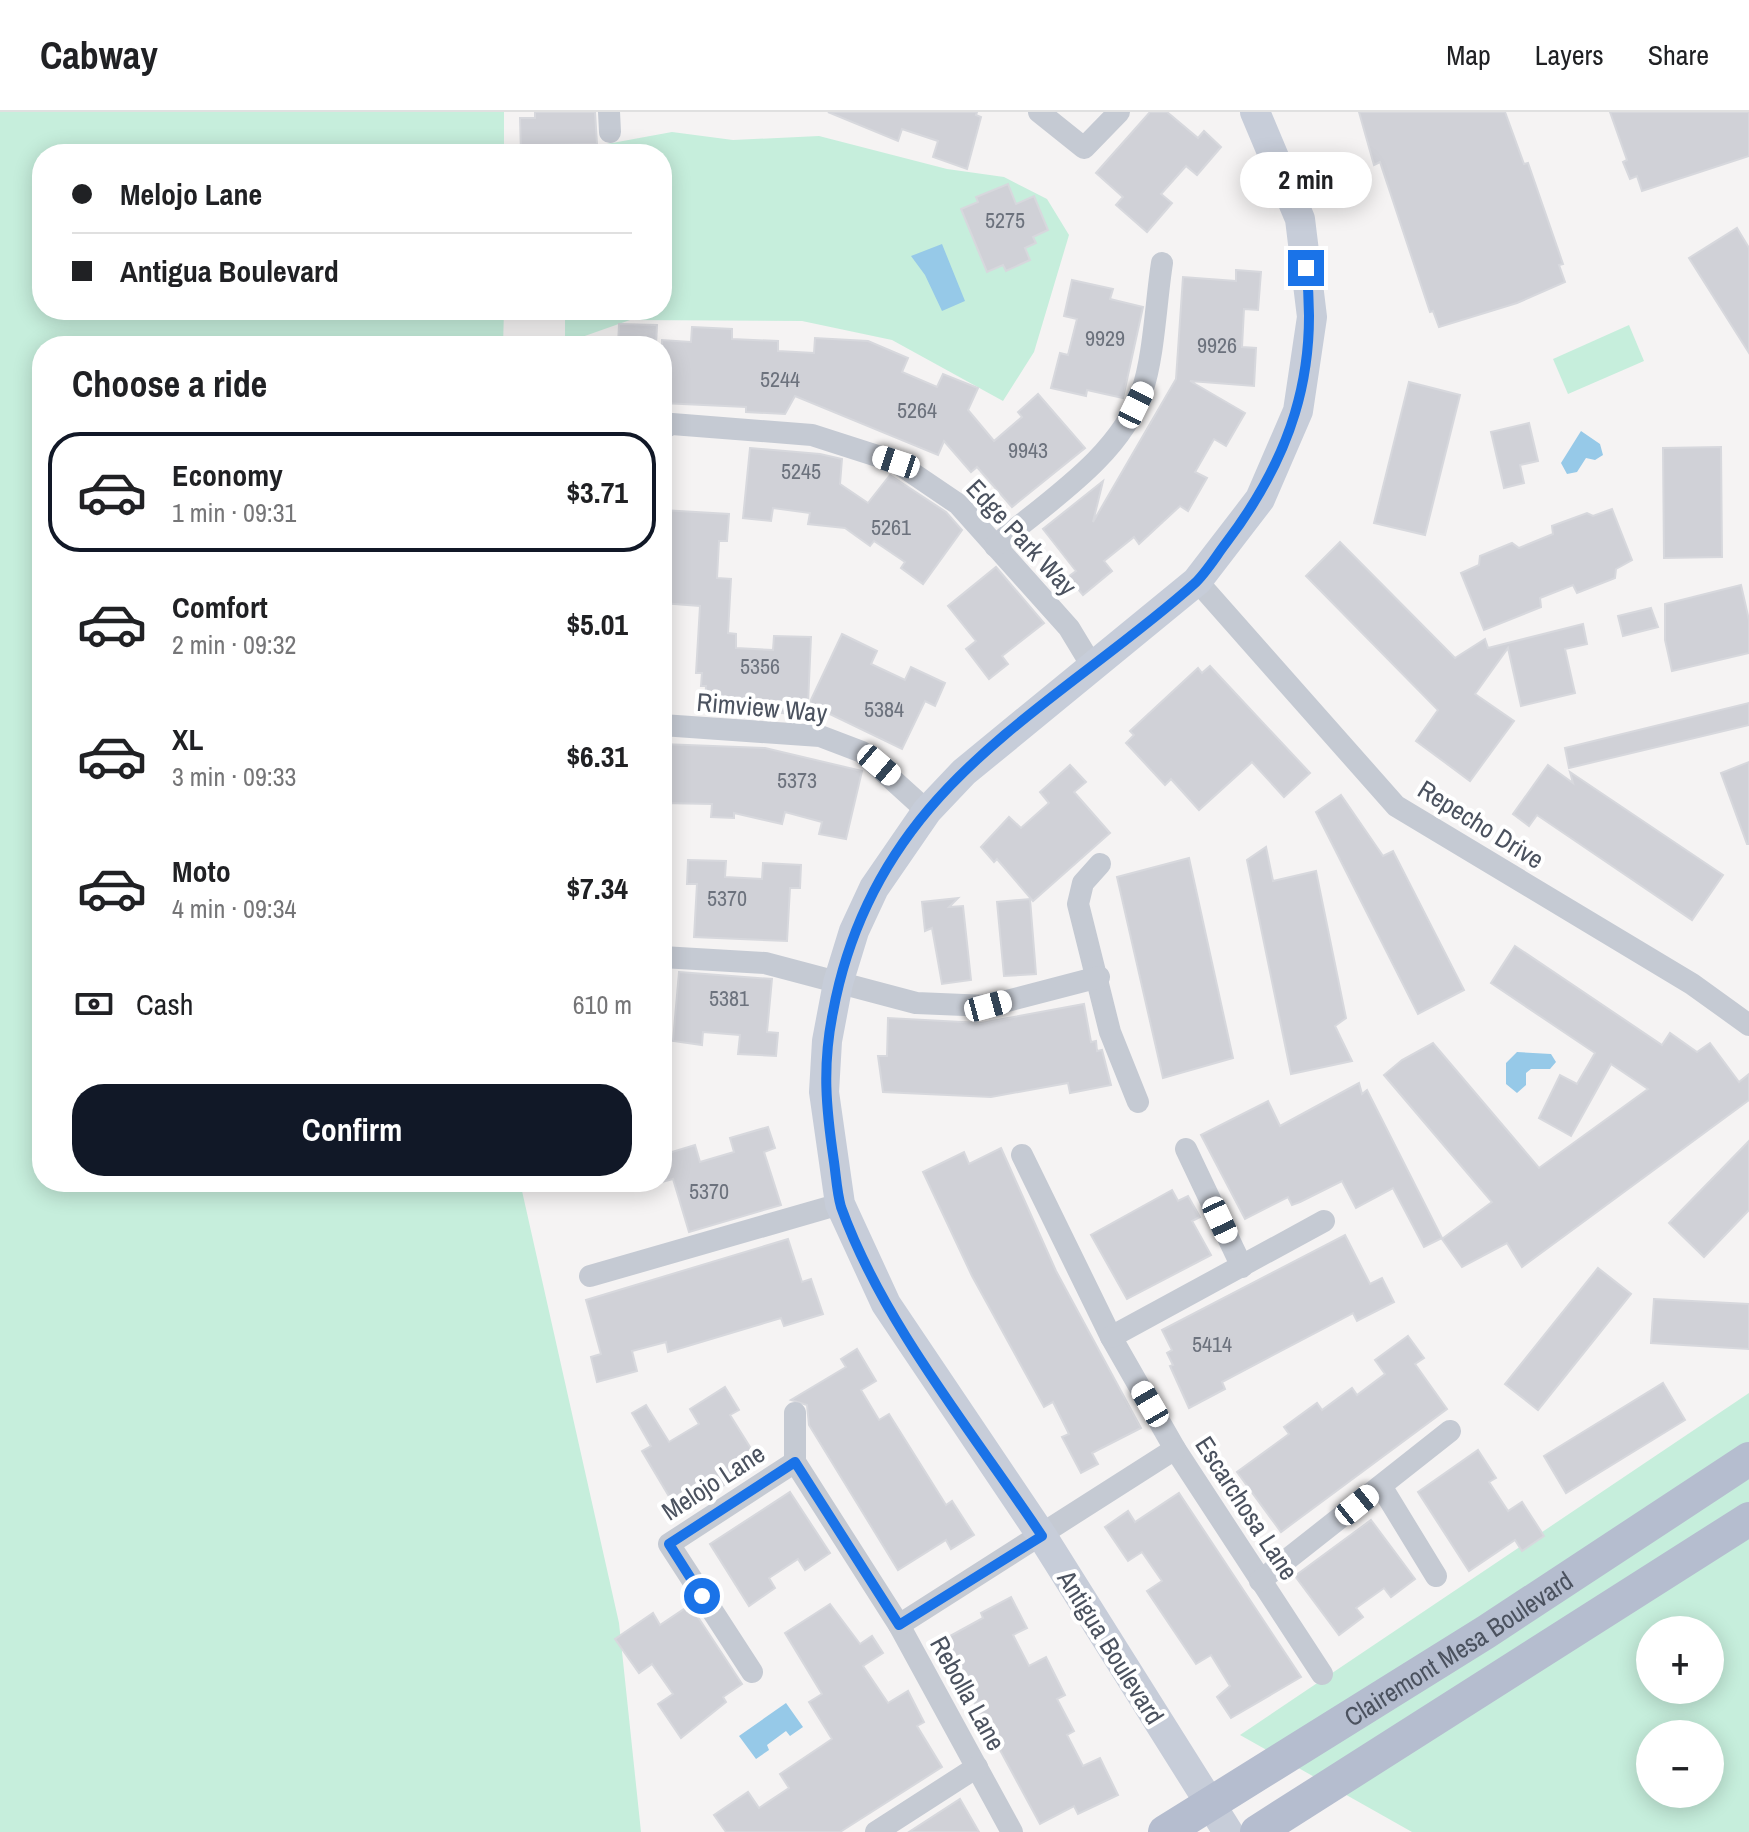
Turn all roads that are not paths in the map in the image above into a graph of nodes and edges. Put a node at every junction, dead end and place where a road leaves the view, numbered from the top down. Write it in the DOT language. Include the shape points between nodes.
graph roads {
  1 [pos="1039,112"];
  2 [pos="1119,112"];
  3 [pos="1255,112"];
  4 [pos="1162,263"];
  5 [pos="672,424"];
  6 [pos="995,546"];
  7 [pos="1197,581"];
  8 [pos="1092,666"];
  9 [pos="672,726"];
  10 [pos="927,811"];
  11 [pos="1100,864"];
  12 [pos="672,958"];
  13 [pos="1099,977"];
  14 [pos="838,983"];
  15 [pos="1749,1025"];
  16 [pos="1138,1102"];
  17 [pos="1186,1149"];
  18 [pos="1022,1155"];
  19 [pos="840,1204"];
  20 [pos="1324,1221"];
  21 [pos="1242,1267"];
  22 [pos="590,1276"];
  23 [pos="1111,1337"];
  24 [pos="795,1413"];
  25 [pos="1450,1431"];
  26 [pos="1175,1449"];
  27 [pos="1749,1459"];
  28 [pos="795,1462"];
  29 [pos="1381,1486"];
  30 [pos="1749,1519"];
  31 [pos="1042,1536"];
  32 [pos="1436,1576"];
  33 [pos="1260,1581"];
  34 [pos="899,1625"];
  35 [pos="752,1672"];
  36 [pos="1322,1674"];
  37 [pos="977,1767"];
  38 [pos="1209,1803"];
  39 [pos="876,1832"];
  40 [pos="1012,1832"];
  41 [pos="1165,1832"];
  42 [pos="1228,1832"];
  43 [pos="1257,1832"];
  1 -- 2 [label="street" via="1084,148"];
  3 -- 7 [label="street, Antigua Boulevard" via="1300,219 1312,317 1298,411 1273,470 1260,499"];
  4 -- 6 [label="street" via="1143,390 1128,419 1096,460"];
  5 -- 6 [label="street, Edge Park Way" via="812,435 896,462 958,504"];
  6 -- 8 [label="street, Edge Park Way" via="1069,628"];
  7 -- 8 [label="street, Antigua Boulevard"];
  7 -- 15 [label="street, Repecho Drive" via="1396,806 1692,984"];
  8 -- 10 [label="street, Antigua Boulevard" via="964,772"];
  9 -- 10 [label="street, Rimview Way" via="820,736 862,752"];
  10 -- 14 [label="street, Antigua Boulevard" via="874,888"];
  11 -- 13 [label="street" via="1083,883 1078,904"];
  12 -- 14 [label="street" via="765,963"];
  13 -- 14 [label="street" via="988,1006 916,1003"];
  13 -- 16 [label="street" via="1110,1032"];
  14 -- 19 [label="street, Antigua Boulevard" via="824,1092"];
  17 -- 21 [label="street"];
  18 -- 23 [label="street, Escarchosa Lane"];
  19 -- 22 [label="street"];
  19 -- 31 [label="street, Antigua Boulevard" via="886,1304"];
  20 -- 21 [label="street"];
  21 -- 23 [label="street"];
  23 -- 26 [label="street, Escarchosa Lane"];
  24 -- 28 [label="street"];
  25 -- 29 [label="street"];
  26 -- 31 [label="street"];
  26 -- 33 [label="street, Escarchosa Lane"];
  27 -- 38 [label="main road, Clairemont Mesa Boulevard" via="1475,1639"];
  28 -- 34 [label="street, Rebolla Lane"];
  28 -- 35 [label="street, Melojo Lane" via="669,1544"];
  29 -- 32 [label="street"];
  29 -- 33 [label="street"];
  30 -- 43 [label="main road, Clairemont Mesa Boulevard"];
  31 -- 34 [label="street"];
  31 -- 38 [label="street, Antigua Boulevard"];
  33 -- 36 [label="street, Escarchosa Lane"];
  34 -- 37 [label="street, Rebolla Lane"];
  37 -- 39 [label="street"];
  37 -- 40 [label="street, Rebolla Lane"];
  38 -- 41 [label="main road, Clairemont Mesa Boulevard"];
  38 -- 42 [label="street, Antigua Boulevard"];
}
